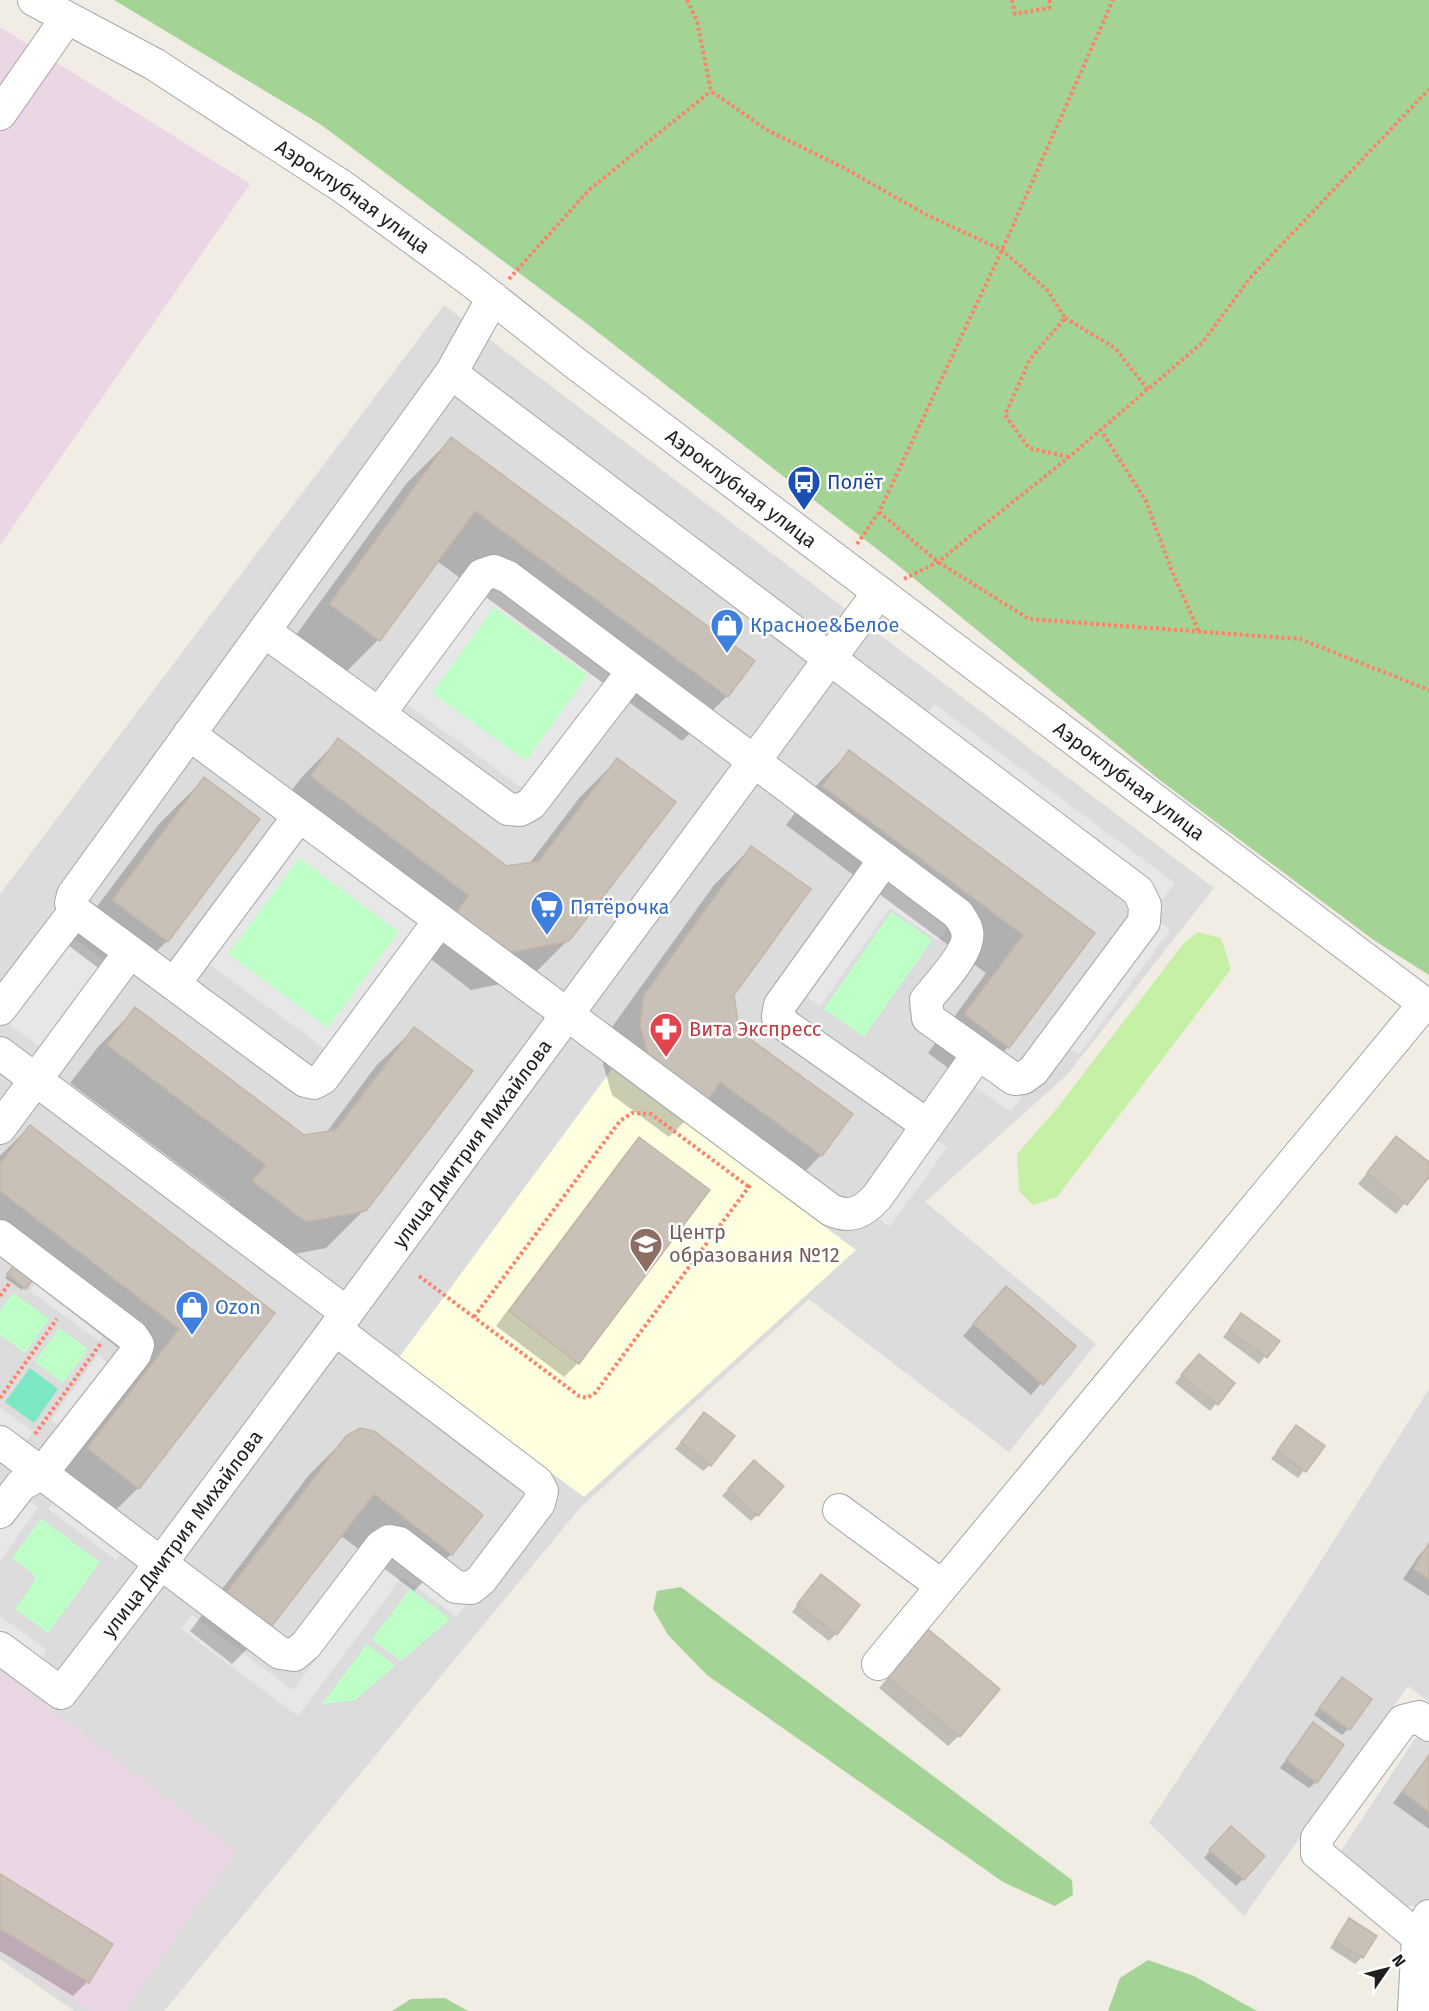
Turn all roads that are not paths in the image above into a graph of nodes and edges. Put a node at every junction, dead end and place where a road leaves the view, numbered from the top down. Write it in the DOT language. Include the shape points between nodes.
graph roads {
  1 [pos="34,0"];
  2 [pos="67,18"];
  3 [pos="0,114"];
  4 [pos="493,298"];
  5 [pos="451,373"];
  6 [pos="879,592"];
  7 [pos="264,631"];
  8 [pos="830,659"];
  9 [pos="633,671"];
  10 [pos="379,714"];
  11 [pos="189,734"];
  12 [pos="754,761"];
  13 [pos="299,816"];
  14 [pos="885,859"];
  15 [pos="75,912"];
  16 [pos="440,921"];
  17 [pos="130,952"];
  18 [pos="174,984"];
  19 [pos="1427,1005"];
  20 [pos="0,1009"];
  21 [pos="567,1015"];
  22 [pos="0,1053"];
  23 [pos="978,1053"];
  24 [pos="35,1080"];
  25 [pos="927,1125"];
  26 [pos="0,1128"];
  27 [pos="2,1240"];
  28 [pos="341,1321"];
  29 [pos="20,1457"];
  30 [pos="840,1510"];
  31 [pos="0,1512"];
  32 [pos="161,1563"];
  33 [pos="942,1586"];
  34 [pos="0,1648"];
  35 [pos="878,1664"];
  36 [pos="1429,1725"];
  37 [pos="1423,1927"];
  38 [pos="1414,2011"];
  1 -- 2 [label="street, Аэроклубная улица"];
  2 -- 3 [label="street"];
  2 -- 4 [label="street, Аэроклубная улица" via="154,64 343,187"];
  4 -- 5 [label="street"];
  4 -- 6 [label="street, Аэроклубная улица"];
  5 -- 7 [label="street"];
  5 -- 8 [label="street"];
  6 -- 8 [label="street, улица Дмитрия Михайлова"];
  6 -- 19 [label="street, Аэроклубная улица"];
  7 -- 10 [label="street"];
  7 -- 11 [label="street"];
  8 -- 12 [label="street, улица Дмитрия Михайлова"];
  8 -- 23 [label="street" via="1138,891 1145,905 1144,921 1033,1071 1014,1079"];
  9 -- 10 [label="street" via="531,804 520,810 508,808"];
  9 -- 10 [label="street" via="508,577 494,571 482,575"];
  9 -- 12 [label="street"];
  11 -- 13 [label="street"];
  11 -- 15 [label="street" via="73,895"];
  12 -- 14 [label="street"];
  12 -- 21 [label="street, улица Дмитрия Михайлова"];
  13 -- 16 [label="street"];
  13 -- 18 [label="street"];
  14 -- 23 [label="street" via="958,914 968,932 961,955 926,1000 926,1009 928,1018"];
  14 -- 25 [label="street" via="780,1005 778,1017"];
  15 -- 17 [label="street"];
  15 -- 20 [label="street"];
  16 -- 18 [label="street" via="323,1078 315,1083 305,1081"];
  16 -- 21 [label="street"];
  17 -- 18 [label="street"];
  17 -- 24 [label="street"];
  19 -- 33 [label="street"];
  21 -- 25 [label="street" via="758,1175 839,1214 859,1213 877,1197"];
  21 -- 28 [label="street, улица Дмитрия Михайлова"];
  22 -- 24 [label="street"];
  23 -- 25 [label="street"];
  24 -- 26 [label="street"];
  24 -- 28 [label="street"];
  27 -- 29 [label="street" via="116,1323 138,1345 135,1354"];
  28 -- 32 [label="street, улица Дмитрия Михайлова"];
  28 -- 32 [label="street" via="537,1482 542,1491 539,1503 471,1588 456,1587 399,1543 389,1541 294,1655 280,1653"];
  29 -- 31 [label="street" via="21,1485"];
  29 -- 32 [label="street"];
  30 -- 33 [label="street"];
  32 -- 34 [label="street, улица Дмитрия Михайлова" via="61,1693"];
  33 -- 35 [label="street"];
  36 -- 37 [label="street" via="1419,1717 1402,1721 1317,1838 1317,1853"];
  37 -- 38 [label="street"];
}
